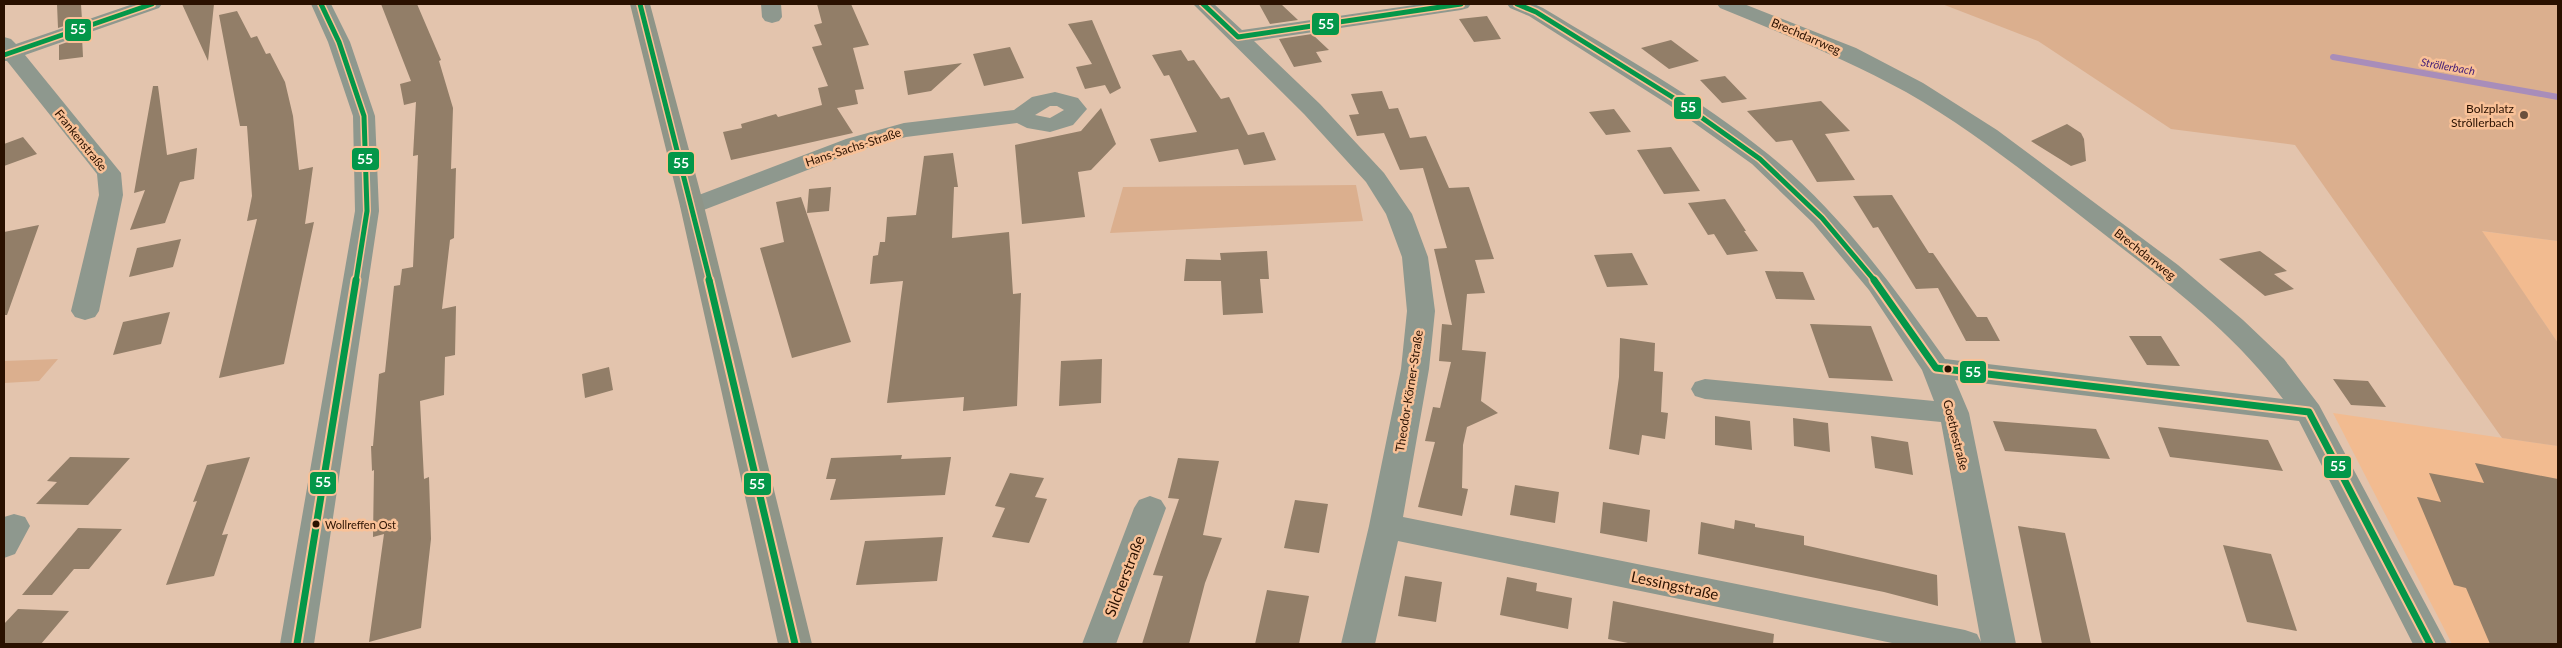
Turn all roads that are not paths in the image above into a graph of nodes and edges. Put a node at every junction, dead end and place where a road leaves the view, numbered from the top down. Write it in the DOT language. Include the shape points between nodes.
graph roads {
  1 [pos="152,4"];
  2 [pos="321,4"];
  3 [pos="640,4"];
  4 [pos="1203,4"];
  5 [pos="1462,4"];
  6 [pos="1517,4"];
  7 [pos="1727,4"];
  8 [pos="1238,37"];
  9 [pos="6,50"];
  10 [pos="1021,116"];
  11 [pos="692,206"];
  12 [pos="85,310"];
  13 [pos="1936,368"];
  14 [pos="1705,389"];
  15 [pos="2309,412"];
  16 [pos="1954,413"];
  17 [pos="1150,508"];
  18 [pos="1385,526"];
  19 [pos="297,644"];
  20 [pos="795,644"];
  21 [pos="1099,644"];
  22 [pos="1358,644"];
  23 [pos="1965,644"];
  24 [pos="1999,644"];
  25 [pos="2430,644"];
  1 -- 9 [label="street"];
  2 -- 19 [label="street" via="339,42 364,116 367,211"];
  3 -- 11 [label="main road"];
  4 -- 8 [label="street, Theodor-Körner-Straße"];
  5 -- 8 [label="street"];
  6 -- 13 [label="street, Goethestraße" via="1536,12 1677,100 1760,159 1822,218 1878,284"];
  7 -- 15 [label="street, Brechdarrweg" via="1848,53 1915,88 1989,135 2169,271 2233,326 2274,366"];
  8 -- 18 [label="street, Theodor-Körner-Straße" via="1312,109 1375,178 1400,214 1415,256 1421,311 1417,350"];
  9 -- 12 [label="street, Frankenstraße" via="109,173 111,195"];
  10 -- 11 [label="street, Hans-Sachs-Straße" via="904,130 854,144"];
  11 -- 20 [label="main road"];
  13 -- 15 [label="street"];
  13 -- 16 [label="street, Goethestraße"];
  14 -- 16 [label="street"];
  15 -- 25 [label="street, Brechdarrweg"];
  16 -- 24 [label="street, Goethestraße"];
  17 -- 21 [label="street, Silcherstraße"];
  18 -- 22 [label="street, Theodor-Körner-Straße"];
  18 -- 23 [label="street, Lessingstraße"];
}
